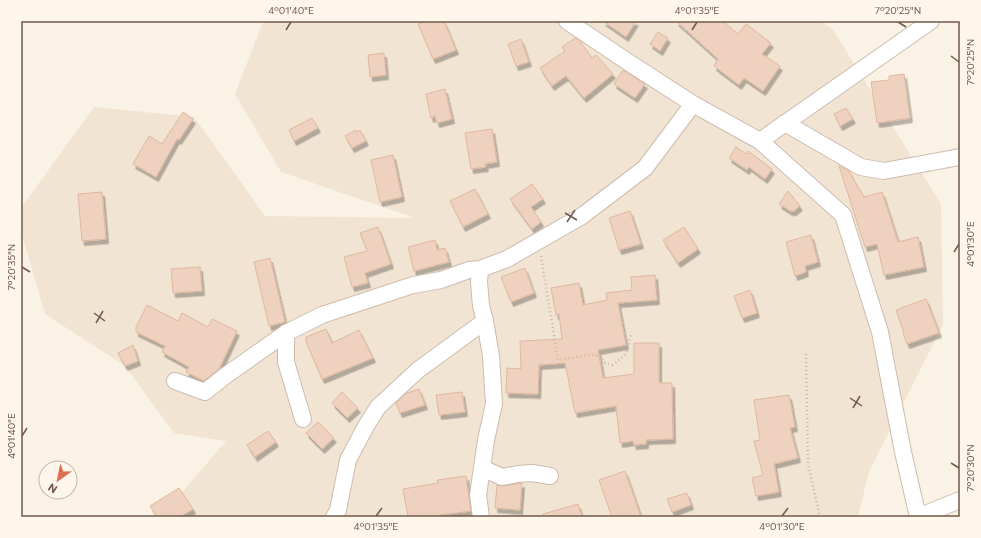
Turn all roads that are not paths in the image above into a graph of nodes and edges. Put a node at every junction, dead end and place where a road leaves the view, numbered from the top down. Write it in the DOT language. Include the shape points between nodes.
graph roads {
  1 [pos="567,21"];
  2 [pos="932,21"];
  3 [pos="693,104"];
  4 [pos="785,123"];
  5 [pos="760,141"];
  6 [pos="960,156"];
  7 [pos="480,269"];
  8 [pos="485,321"];
  9 [pos="286,333"];
  10 [pos="175,381"];
  11 [pos="303,419"];
  12 [pos="482,468"];
  13 [pos="550,476"];
  14 [pos="960,500"];
  15 [pos="334,517"];
  16 [pos="481,517"];
  17 [pos="918,517"];
  1 -- 3 [label="street"];
  2 -- 4 [label="street"];
  3 -- 5 [label="street"];
  3 -- 7 [label="street" via="645,168 582,216 507,259"];
  4 -- 5 [label="street"];
  4 -- 6 [label="street" via="861,167 884,171"];
  5 -- 17 [label="street" via="844,215 880,332"];
  7 -- 8 [label="street" via="481,306"];
  7 -- 9 [label="street" via="413,286 322,315"];
  8 -- 12 [label="street" via="491,356 494,404"];
  8 -- 15 [label="street" via="418,370 378,407 348,460 338,510"];
  9 -- 10 [label="street" via="205,392"];
  9 -- 11 [label="street" via="286,362"];
  12 -- 13 [label="street" via="502,477 518,474"];
  12 -- 16 [label="street" via="478,495"];
  14 -- 17 [label="street"];
}
